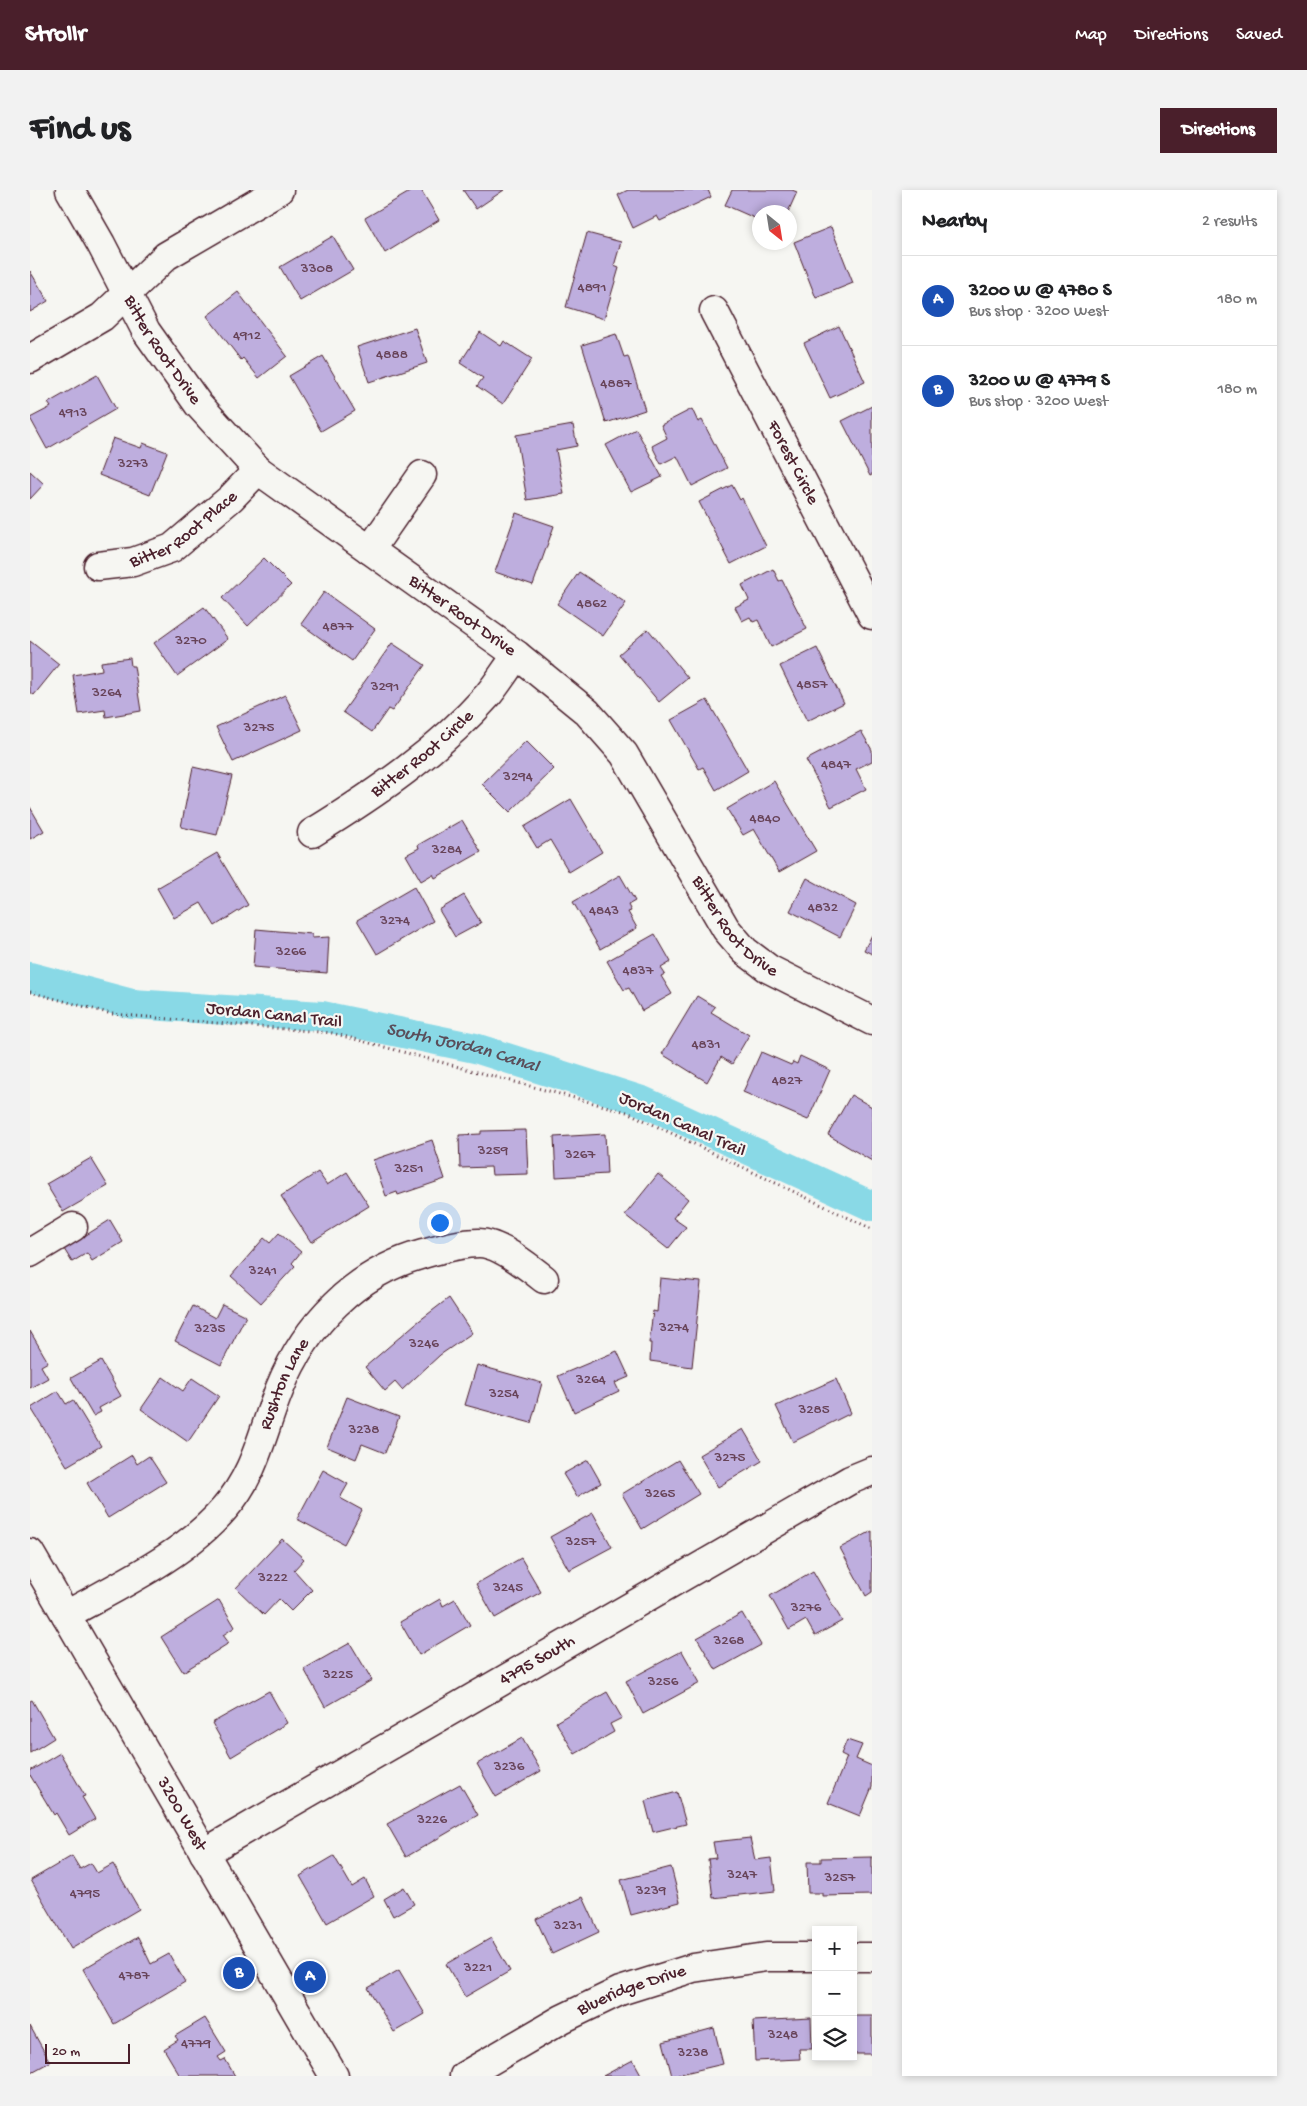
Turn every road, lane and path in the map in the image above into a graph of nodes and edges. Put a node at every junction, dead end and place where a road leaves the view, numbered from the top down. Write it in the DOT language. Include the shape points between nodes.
graph roads {
  1 [pos="70,190"];
  2 [pos="279,190"];
  3 [pos="127,292"];
  4 [pos="714,311"];
  5 [pos="30,358"];
  6 [pos="258,470"];
  7 [pos="422,475"];
  8 [pos="370,550"];
  9 [pos="98,566"];
  10 [pos="872,615"];
  11 [pos="516,655"];
  12 [pos="312,833"];
  13 [pos="30,992"];
  14 [pos="872,1021"];
  15 [pos="74,1227"];
  16 [pos="872,1229"];
  17 [pos="30,1252"];
  18 [pos="544,1278"];
  19 [pos="872,1471"];
  20 [pos="30,1553"];
  21 [pos="66,1615"];
  22 [pos="204,1853"];
  23 [pos="812,1957"];
  24 [pos="857,1957"];
  25 [pos="872,1957"];
  26 [pos="334,2076"];
  27 [pos="464,2076"];
  1 -- 3 [label="street, Bitter Root Drive"];
  2 -- 3 [label="street" via="166,256"];
  3 -- 5 [label="street" via="102,317"];
  3 -- 6 [label="street, Bitter Root Drive" via="146,332 175,374 227,438"];
  4 -- 10 [label="street, Forest Circle"];
  6 -- 8 [label="street, Bitter Root Drive"];
  6 -- 9 [label="street, Bitter Root Place" via="231,498 172,548 133,562"];
  7 -- 8 [label="street"];
  8 -- 11 [label="street, Bitter Root Drive"];
  11 -- 12 [label="street, Bitter Root Circle" via="489,694 446,738 383,788"];
  11 -- 14 [label="street, Bitter Root Drive" via="587,712 624,754 726,929 745,952 769,970"];
  13 -- 16 [label="path, Jordan Canal Trail" via="112,1014 332,1033 627,1112"];
  15 -- 17 [label="street"];
  18 -- 21 [label="street, Rushton Lane" via="516,1257 480,1243 444,1248 404,1259 367,1278 333,1304 302,1342 280,1388 253,1466 226,1507 192,1541"];
  19 -- 22 [label="street, 4795 South" via="842,1485"];
  20 -- 21 [label="street, 3200 West"];
  21 -- 22 [label="street, 3200 West"];
  22 -- 26 [label="street, 3200 West"];
  23 -- 27 [label="street, Blueridge Drive" via="766,1956 693,1968 620,1991 562,2019"];
  24 -- 25 [label="street"];
}
